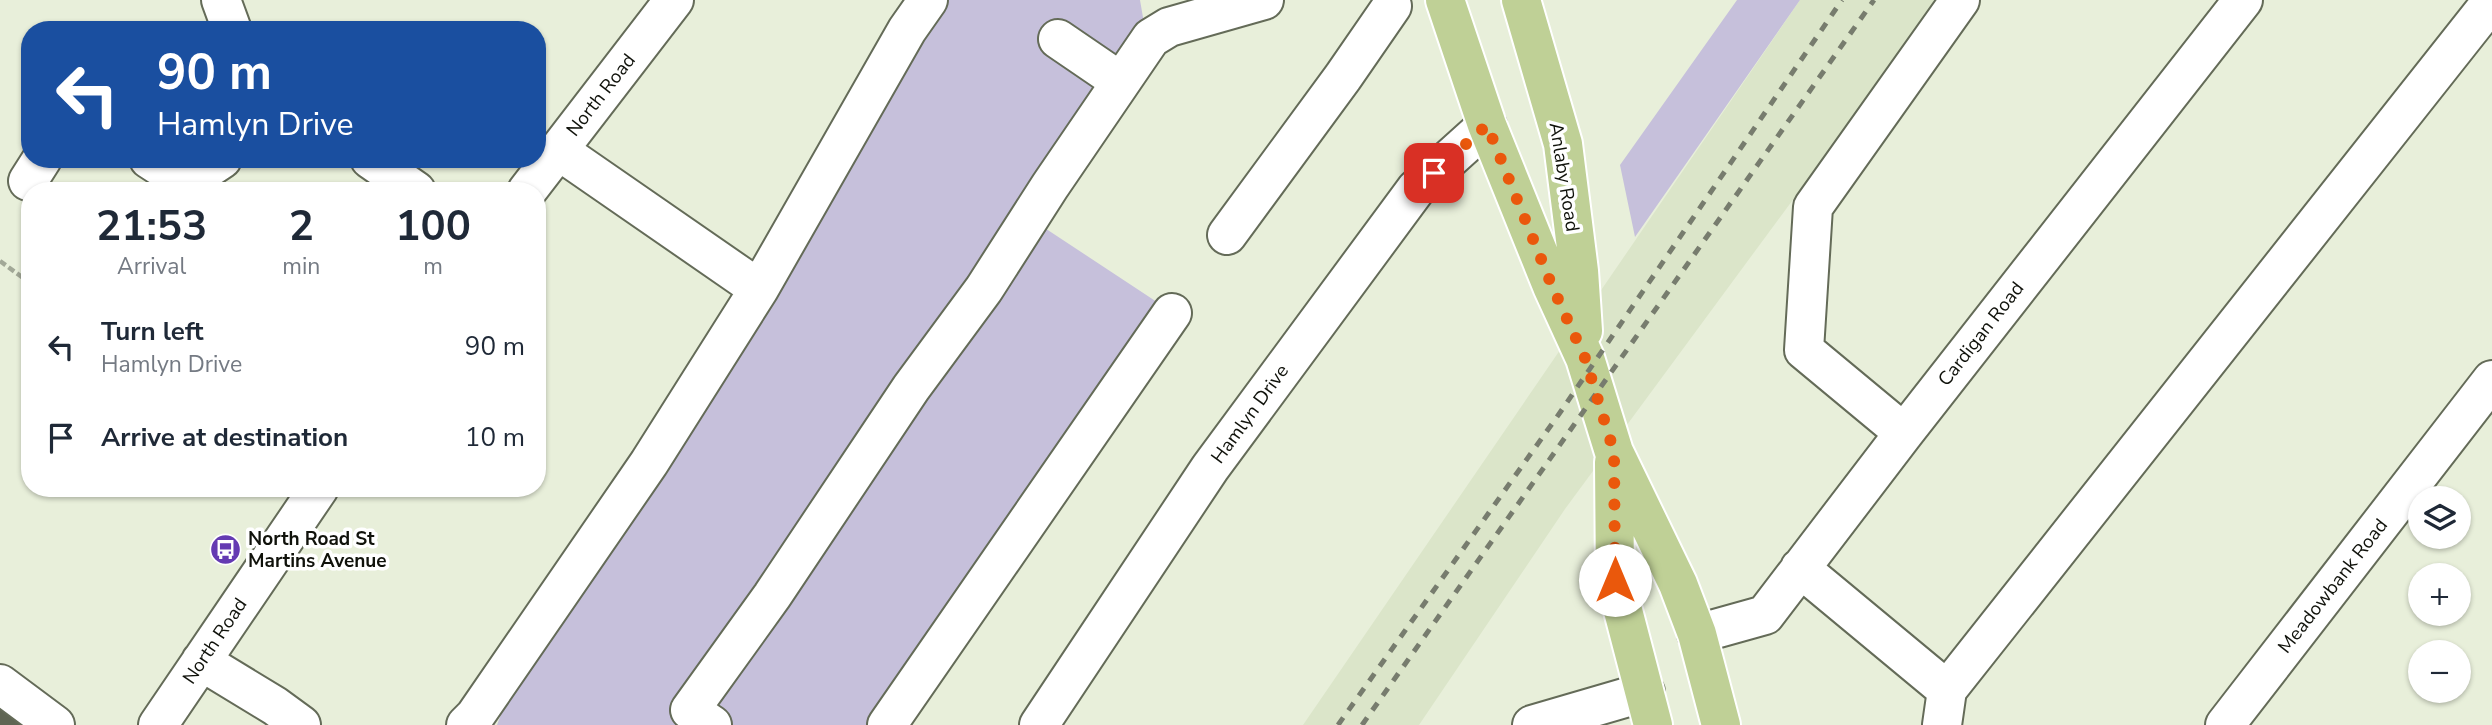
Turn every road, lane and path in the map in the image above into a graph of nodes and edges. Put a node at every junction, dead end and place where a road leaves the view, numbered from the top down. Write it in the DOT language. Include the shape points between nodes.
graph roads {
  1 [pos="221,0"];
  2 [pos="674,0"];
  3 [pos="928,0"];
  4 [pos="1264,0"];
  5 [pos="1445,0"];
  6 [pos="1521,0"];
  7 [pos="1960,0"];
  8 [pos="2243,0"];
  9 [pos="2492,1"];
  10 [pos="1393,2"];
  11 [pos="229,21"];
  12 [pos="1058,39"];
  13 [pos="1121,82"];
  14 [pos="1487,125"];
  15 [pos="558,150"];
  16 [pos="546,166"];
  17 [pos="163,168"];
  18 [pos="208,168"];
  19 [pos="383,168"];
  20 [pos="544,168"];
  21 [pos="184,182"];
  22 [pos="188,182"];
  23 [pos="403,182"];
  24 [pos="534,182"];
  25 [pos="1227,235"];
  26 [pos="0,261"];
  27 [pos="21,276"];
  28 [pos="759,289"];
  29 [pos="1172,313"];
  30 [pos="1585,358"];
  31 [pos="2492,380"];
  32 [pos="1904,433"];
  33 [pos="1614,452"];
  34 [pos="314,497"];
  35 [pos="1800,568"];
  36 [pos="1697,634"];
  37 [pos="201,662"];
  38 [pos="0,684"];
  39 [pos="1944,708"];
  40 [pos="1649,709"];
  41 [pos="55,725"];
  42 [pos="158,725"];
  43 [pos="300,725"];
  44 [pos="466,725"];
  45 [pos="712,725"];
  46 [pos="887,725"];
  47 [pos="1039,725"];
  48 [pos="1532,725"];
  49 [pos="1721,725"];
  50 [pos="2225,725"];
  1 -- 11 [label="street"];
  2 -- 15 [label="street, North Road"];
  3 -- 28 [label="street"];
  4 -- 13 [label="street" via="1169,27 1151,38"];
  5 -- 14 [label="main road, Anlaby Road"];
  6 -- 30 [label="main road, Anlaby Road" via="1563,144"];
  7 -- 32 [label="street" via="1813,207 1804,350"];
  8 -- 32 [label="street, Cardigan Road"];
  9 -- 39 [label="street"];
  10 -- 25 [label="street"];
  12 -- 13 [label="street"];
  13 -- 45 [label="street" via="984,289 691,710"];
  14 -- 30 [label="main road, Anlaby Road"];
  14 -- 47 [label="street, Hamlyn Drive" via="1416,189 1210,468"];
  15 -- 16 [label="street, North Road"];
  15 -- 28 [label="street"];
  17 -- 21 [label="street"];
  18 -- 22 [label="street"];
  19 -- 23 [label="street"];
  20 -- 24 [label="street, North Road"];
  26 -- 27 [label="path"];
  28 -- 44 [label="street" via="649,463"];
  29 -- 46 [label="street"];
  30 -- 33 [label="main road, Anlaby Road"];
  31 -- 50 [label="street, Meadowbank Road"];
  32 -- 35 [label="street, Cardigan Road"];
  33 -- 36 [label="main road, Anlaby Road" via="1678,583"];
  33 -- 40 [label="main road, Anlaby Road" via="1615,580"];
  34 -- 37 [label="street, North Road"];
  35 -- 36 [label="street, Cardigan Road" via="1765,615"];
  35 -- 39 [label="street"];
  36 -- 49 [label="main road, Anlaby Road"];
  37 -- 42 [label="street, North Road"];
  37 -- 43 [label="street"];
  38 -- 41 [label="street"];
  40 -- 48 [label="street"];
}
